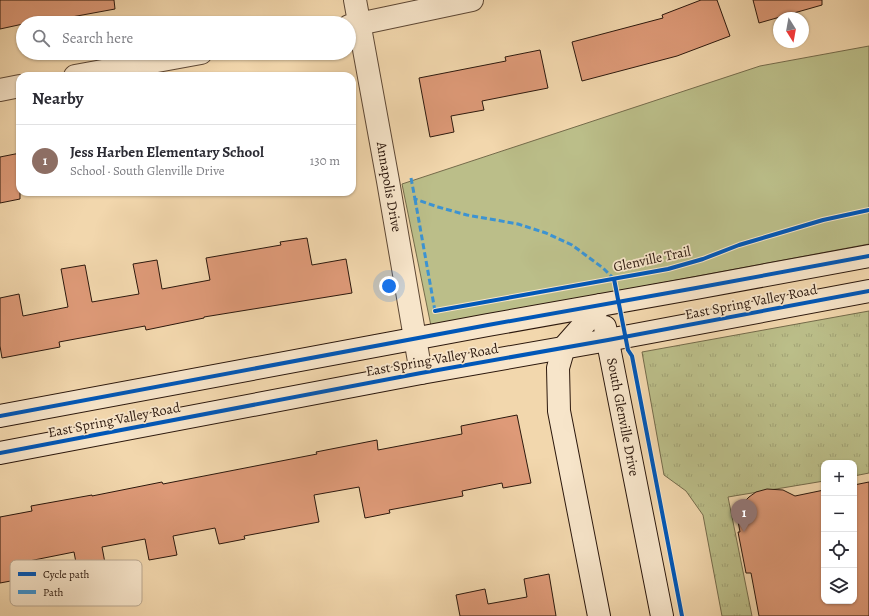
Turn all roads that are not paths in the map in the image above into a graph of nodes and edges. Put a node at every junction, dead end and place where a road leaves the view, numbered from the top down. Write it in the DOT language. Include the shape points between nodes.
graph roads {
  1 [pos="355,0"];
  2 [pos="472,0"];
  3 [pos="354,16"];
  4 [pos="356,25"];
  5 [pos="356,34"];
  6 [pos="163,60"];
  7 [pos="97,72"];
  8 [pos="16,87"];
  9 [pos="0,90"];
  10 [pos="869,256"];
  11 [pos="869,291"];
  12 [pos="601,305"];
  13 [pos="415,339"];
  14 [pos="608,340"];
  15 [pos="564,348"];
  16 [pos="421,373"];
  17 [pos="0,416"];
  18 [pos="0,453"];
  19 [pos="599,616"];
  20 [pos="662,616"];
  1 -- 3 [label="street, Annapolis Drive"];
  2 -- 4 [label="street"];
  5 -- 13 [label="street, Annapolis Drive" via="388,181"];
  6 -- 7 [label="street"];
  8 -- 9 [label="street"];
  10 -- 12 [label="street, East Spring Valley Road"];
  11 -- 14 [label="street, East Spring Valley Road"];
  12 -- 13 [label="street, East Spring Valley Road"];
  12 -- 14 [label="street, South Glenville Drive"];
  12 -- 15 [label="street"];
  13 -- 16 [label="street, Annapolis Drive"];
  13 -- 17 [label="street, East Spring Valley Road"];
  14 -- 15 [label="street, East Spring Valley Road"];
  14 -- 20 [label="street, South Glenville Drive"];
  15 -- 16 [label="street, East Spring Valley Road"];
  15 -- 19 [label="street" via="558,368 559,411"];
  16 -- 18 [label="street, East Spring Valley Road"];
}
